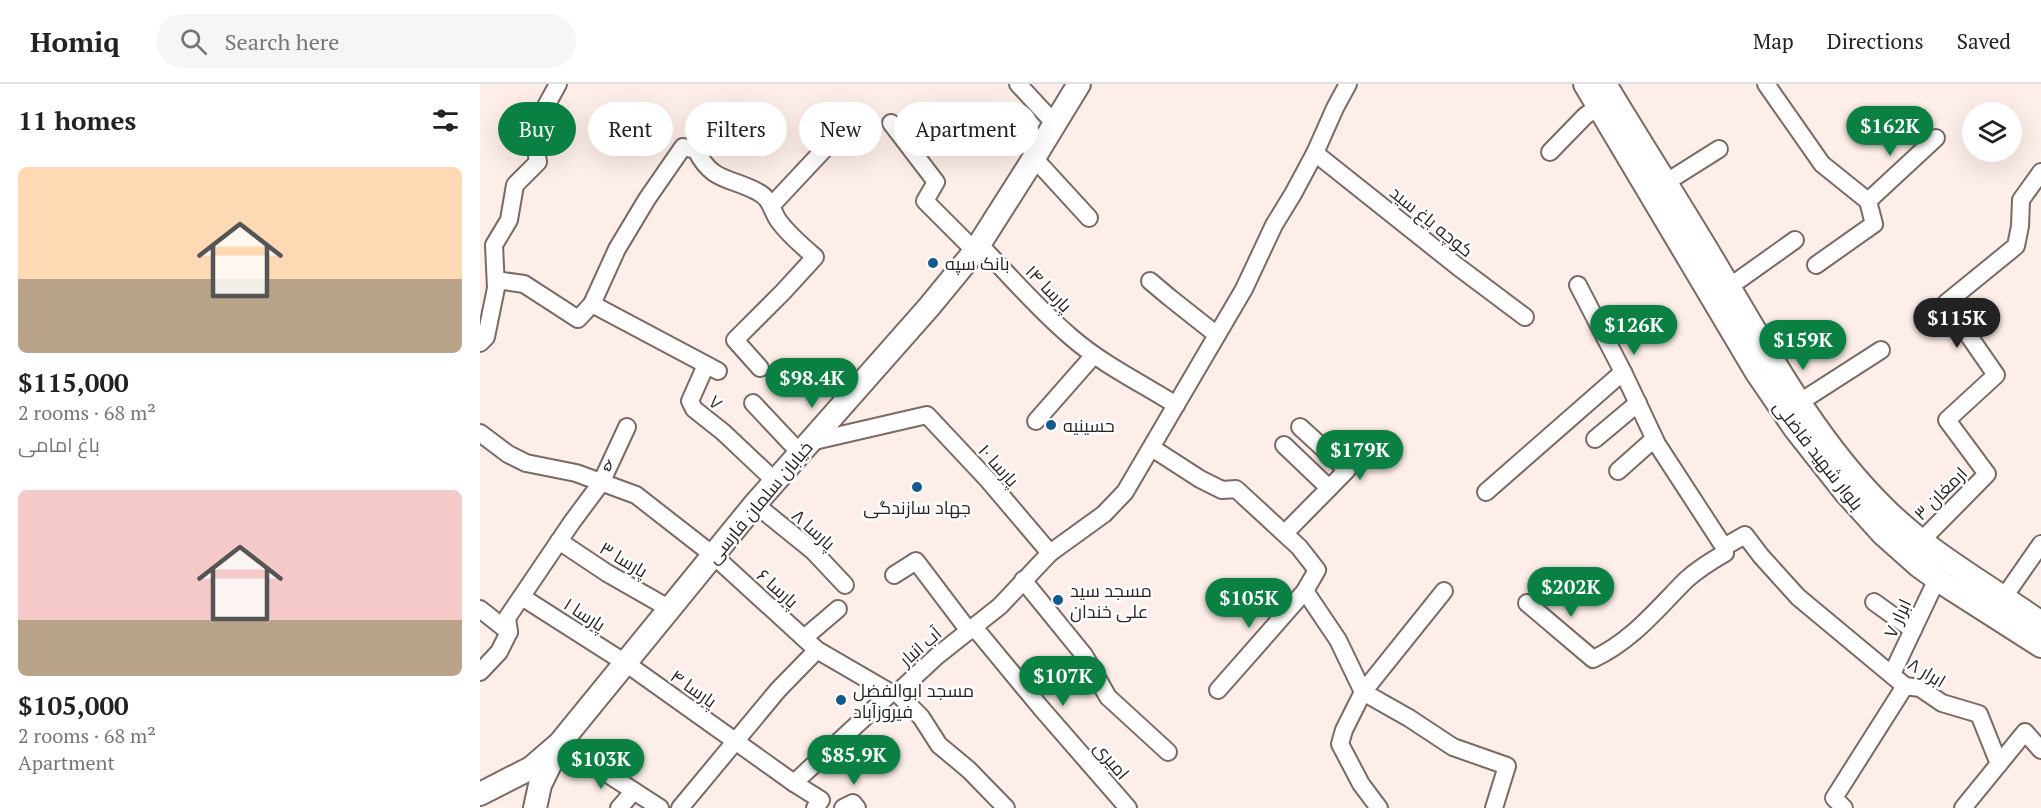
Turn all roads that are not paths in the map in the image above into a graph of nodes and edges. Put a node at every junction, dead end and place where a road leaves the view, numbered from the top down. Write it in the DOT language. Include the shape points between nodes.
graph roads {
  1 [pos="558,84"];
  2 [pos="1018,84"];
  3 [pos="1078,84"];
  4 [pos="1348,84"];
  5 [pos="1766,84"];
  6 [pos="1600,89"];
  7 [pos="891,123"];
  8 [pos="1055,124"];
  9 [pos="1936,138"];
  10 [pos="1719,149"];
  11 [pos="1550,152"];
  12 [pos="1316,153"];
  13 [pos="818,156"];
  14 [pos="1034,158"];
  15 [pos="2041,172"];
  16 [pos="1665,183"];
  17 [pos="1868,201"];
  18 [pos="772,205"];
  19 [pos="1089,218"];
  20 [pos="1795,240"];
  21 [pos="977,248"];
  22 [pos="1816,265"];
  23 [pos="496,280"];
  24 [pos="1150,281"];
  25 [pos="1578,285"];
  26 [pos="1729,287"];
  27 [pos="592,304"];
  28 [pos="1525,317"];
  29 [pos="1217,334"];
  30 [pos="480,343"];
  31 [pos="1881,350"];
  32 [pos="1094,355"];
  33 [pos="760,368"];
  34 [pos="1623,372"];
  35 [pos="1800,402"];
  36 [pos="753,403"];
  37 [pos="1638,403"];
  38 [pos="1176,405"];
  39 [pos="1036,421"];
  40 [pos="627,427"];
  41 [pos="1299,428"];
  42 [pos="480,433"];
  43 [pos="1595,439"];
  44 [pos="1654,439"];
  45 [pos="1284,446"];
  46 [pos="805,448"];
  47 [pos="1152,448"];
  48 [pos="1618,471"];
  49 [pos="775,481"];
  50 [pos="601,483"];
  51 [pos="1329,488"];
  52 [pos="1486,492"];
  53 [pos="756,504"];
  54 [pos="1890,527"];
  55 [pos="1285,533"];
  56 [pos="559,541"];
  57 [pos="1921,541"];
  58 [pos="2041,544"];
  59 [pos="1724,548"];
  60 [pos="1050,553"];
  61 [pos="713,555"];
  62 [pos="894,575"];
  63 [pos="1937,579"];
  64 [pos="1023,580"];
  65 [pos="845,585"];
  66 [pos="1305,591"];
  67 [pos="1444,591"];
  68 [pos="522,597"];
  69 [pos="2004,597"];
  70 [pos="1874,602"];
  71 [pos="1527,603"];
  72 [pos="480,609"];
  73 [pos="670,609"];
  74 [pos="838,609"];
  75 [pos="2041,623"];
  76 [pos="971,629"];
  77 [pos="1913,630"];
  78 [pos="509,632"];
  79 [pos="804,638"];
  80 [pos="2041,646"];
  81 [pos="817,650"];
  82 [pos="627,664"];
  83 [pos="480,672"];
  84 [pos="1892,674"];
  85 [pos="1905,686"];
  86 [pos="1218,690"];
  87 [pos="1363,692"];
  88 [pos="894,693"];
  89 [pos="737,742"];
  90 [pos="560,743"];
  91 [pos="2041,750"];
  92 [pos="1168,753"];
  93 [pos="1999,765"];
  94 [pos="794,783"];
  95 [pos="634,791"];
  96 [pos="480,794"];
  97 [pos="818,804"];
  98 [pos="535,808"];
  99 [pos="619,808"];
  100 [pos="660,808"];
  101 [pos="680,808"];
  102 [pos="836,808"];
  103 [pos="843,808"];
  104 [pos="857,808"];
  105 [pos="1006,808"];
  106 [pos="1128,808"];
  107 [pos="1379,808"];
  108 [pos="1494,808"];
  109 [pos="1844,808"];
  110 [pos="1963,808"];
  1 -- 23 [label="street" via="533,130 538,162 515,185 509,220 494,245"];
  2 -- 8 [label="street"];
  3 -- 8 [label="main road, خیابان سلمان فارسی"];
  4 -- 12 [label="street"];
  5 -- 17 [label="street" via="1822,164"];
  6 -- 11 [label="street" via="1585,116"];
  6 -- 16 [label="main road, بلوار شهید فاضلی"];
  6 -- 54 [label="main road, بلوار شهید فاضلی" via="1757,373 1845,492"];
  7 -- 21 [label="street, پارسا ۱۴" via="936,182 925,201"];
  8 -- 14 [label="main road, خیابان سلمان فارسی"];
  9 -- 17 [label="street"];
  10 -- 16 [label="street"];
  12 -- 28 [label="street, کوچه باغ سید"];
  12 -- 29 [label="street"];
  13 -- 18 [label="street"];
  14 -- 19 [label="street"];
  14 -- 21 [label="main road, خیابان سلمان فارسی"];
  15 -- 57 [label="street, ارمغان ۳" via="2021,200 2016,246 1947,303 1996,375 1947,420 1987,474"];
  16 -- 26 [label="main road, بلوار شهید فاضلی"];
  17 -- 22 [label="street" via="1874,224"];
  18 -- 27 [label="street" via="758,191 713,173 696,150 683,147 617,249"];
  18 -- 33 [label="street" via="790,234 815,257 735,340"];
  20 -- 26 [label="street"];
  21 -- 32 [label="street, پارسا ۱۴"];
  21 -- 46 [label="main road, خیابان سلمان فارسی"];
  23 -- 27 [label="street" via="524,284 578,319"];
  23 -- 30 [label="street" via="486,337"];
  24 -- 29 [label="street"];
  25 -- 34 [label="street"];
  26 -- 35 [label="main road, بلوار شهید فاضلی"];
  27 -- 49 [label="street, ۷" via="712,368 690,401 694,409"];
  29 -- 38 [label="street"];
  31 -- 35 [label="street"];
  32 -- 38 [label="street, پارسا ۱۴"];
  32 -- 39 [label="street"];
  34 -- 37 [label="street"];
  34 -- 52 [label="street"];
  35 -- 54 [label="main road, بلوار شهید فاضلی"];
  36 -- 46 [label="street"];
  37 -- 43 [label="street"];
  37 -- 44 [label="street"];
  38 -- 47 [label="street"];
  40 -- 50 [label="street"];
  41 -- 51 [label="street" via="1347,470"];
  42 -- 50 [label="street, ۵" via="526,463 576,473"];
  44 -- 48 [label="street"];
  44 -- 59 [label="street"];
  45 -- 51 [label="street"];
  46 -- 49 [label="main road, خیابان سلمان فارسی"];
  46 -- 60 [label="street, پارسا ۱۰" via="927,415"];
  47 -- 55 [label="street" via="1222,490 1236,489"];
  47 -- 60 [label="street" via="1111,507"];
  49 -- 53 [label="main road, خیابان سلمان فارسی"];
  50 -- 56 [label="street"];
  50 -- 61 [label="street, ۵" via="636,495"];
  51 -- 55 [label="street"];
  53 -- 61 [label="main road, خیابان سلمان فارسی"];
  53 -- 65 [label="street, پارسا ۸" via="813,551"];
  54 -- 57 [label="main road, بلوار شهید فاضلی"];
  54 -- 63 [label="main road, بلوار شهید فاضلی"];
  55 -- 66 [label="street" via="1317,570"];
  56 -- 68 [label="street"];
  56 -- 73 [label="street, پارسا ۳"];
  57 -- 69 [label="main road, بلوار شهید فاضلی"];
  58 -- 69 [label="street"];
  59 -- 71 [label="street" via="1725,553 1687,579 1643,626 1593,659"];
  59 -- 84 [label="street, ابرار ۸" via="1745,535 1798,597"];
  60 -- 64 [label="street"];
  61 -- 73 [label="main road, خیابان سلمان فارسی"];
  61 -- 79 [label="street, پارسا ۶"];
  62 -- 76 [label="street, امیری" via="916,561"];
  63 -- 77 [label="street, ابرار ۷"];
  63 -- 80 [label="main road, بلوار شهید فاضلی"];
  64 -- 76 [label="street" via="1000,606"];
  64 -- 92 [label="street" via="1084,655 1108,697"];
  66 -- 86 [label="street"];
  66 -- 87 [label="street" via="1338,639"];
  67 -- 87 [label="street"];
  68 -- 78 [label="street" via="507,618"];
  68 -- 82 [label="street, پارسا ۱"];
  69 -- 75 [label="main road, بلوار شهید فاضلی"];
  70 -- 77 [label="street"];
  72 -- 78 [label="street"];
  73 -- 82 [label="main road, خیابان سلمان فارسی"];
  74 -- 79 [label="street"];
  76 -- 88 [label="street, آب انبار"];
  76 -- 106 [label="street, امیری"];
  77 -- 84 [label="street, ابرار ۷"];
  78 -- 83 [label="street" via="499,652"];
  79 -- 81 [label="street, پارسا ۶"];
  81 -- 88 [label="street, پارسا ۶"];
  81 -- 89 [label="street" via="778,690"];
  82 -- 89 [label="street, پارسا ۴"];
  82 -- 90 [label="main road, خیابان سلمان فارسی"];
  84 -- 85 [label="street, ابرار ۸"];
  85 -- 93 [label="street, ابرار ۸" via="1920,688 1942,703 1979,714"];
  85 -- 109 [label="street" via="1834,798"];
  87 -- 107 [label="street" via="1340,744"];
  87 -- 108 [label="street" via="1453,747 1507,766"];
  88 -- 94 [label="street, آب انبار"];
  88 -- 105 [label="street, پارسا ۶" via="921,717 939,745"];
  89 -- 94 [label="street, پارسا ۴"];
  89 -- 101 [label="street"];
  90 -- 95 [label="street"];
  90 -- 96 [label="main road, خیابان سلمان فارسی" via="531,768"];
  90 -- 98 [label="main road, خیابان سلمان فارسی" via="540,785"];
  91 -- 93 [label="street" via="2025,732"];
  93 -- 110 [label="street"];
  94 -- 97 [label="street, پارسا ۴"];
  95 -- 99 [label="street"];
  95 -- 100 [label="street"];
  97 -- 102 [label="street, پارسا ۴"];
  103 -- 104 [label="street" via="853,803"];
}
